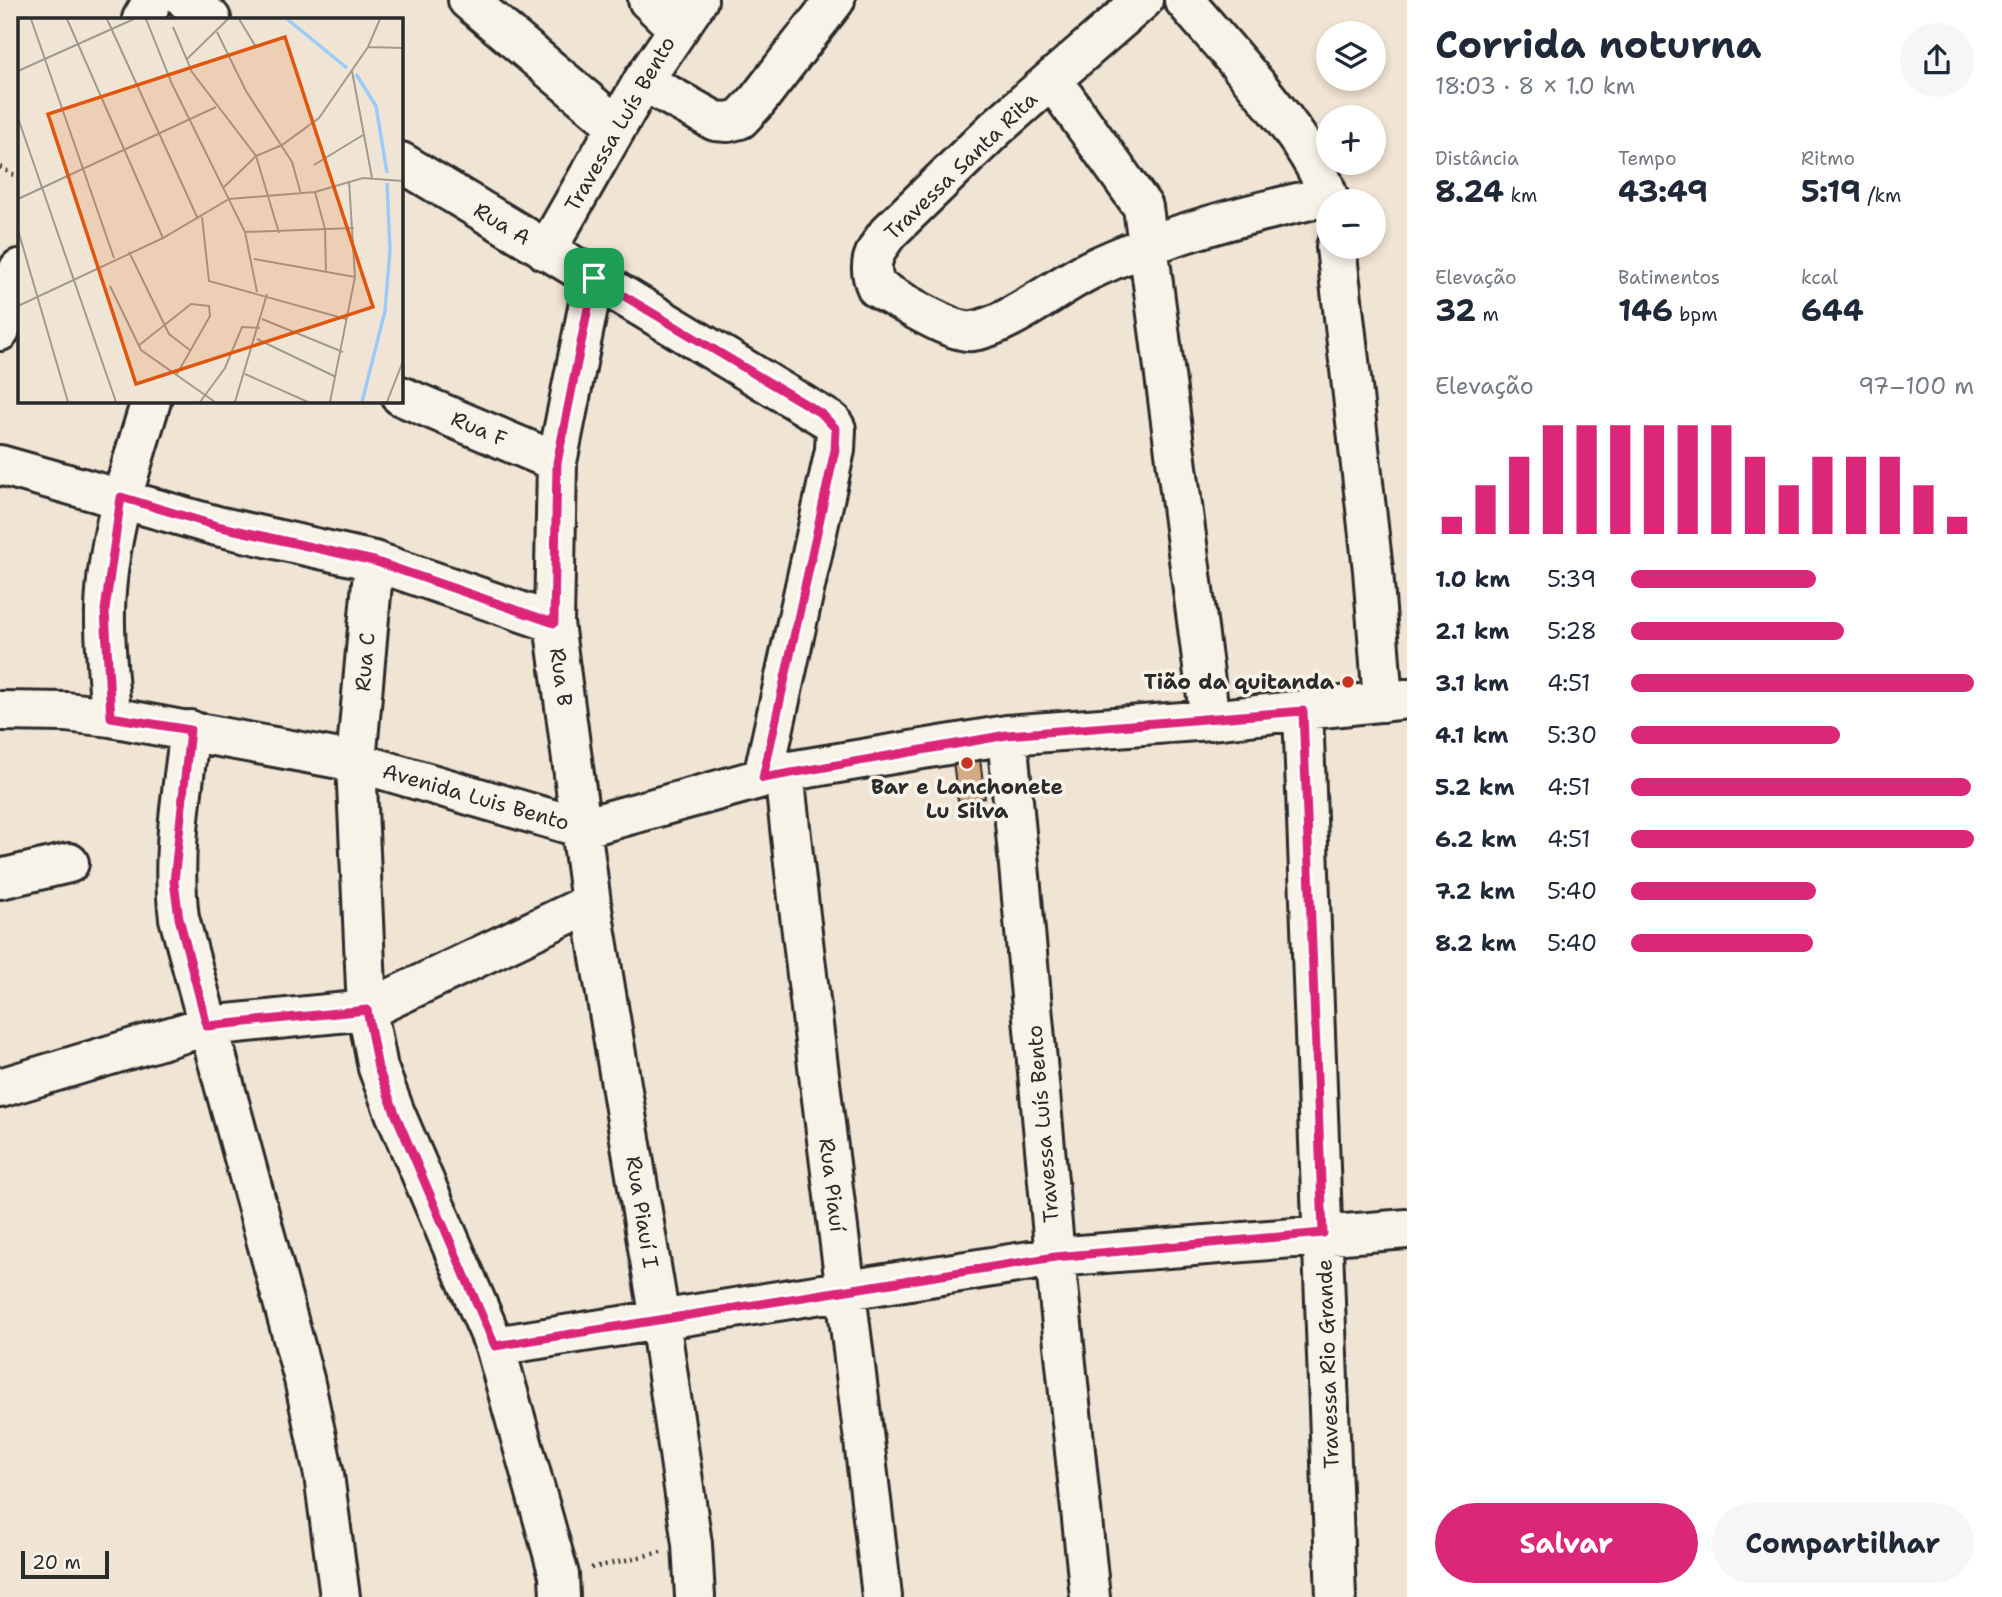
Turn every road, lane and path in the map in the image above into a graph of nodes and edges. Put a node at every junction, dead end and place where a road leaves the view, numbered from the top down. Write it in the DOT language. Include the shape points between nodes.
graph roads {
  1 [pos="153,0"];
  2 [pos="186,0"];
  3 [pos="468,0"];
  4 [pos="648,0"];
  5 [pos="835,0"];
  6 [pos="1143,0"];
  7 [pos="1184,0"];
  8 [pos="687,14"];
  9 [pos="143,18"];
  10 [pos="210,18"];
  11 [pos="1052,80"];
  12 [pos="643,81"];
  13 [pos="617,126"];
  14 [pos="402,163"];
  15 [pos="0,167"];
  16 [pos="18,177"];
  17 [pos="1325,189"];
  18 [pos="1316,201"];
  19 [pos="1149,244"];
  20 [pos="547,251"];
  21 [pos="1337,259"];
  22 [pos="18,272"];
  23 [pos="594,278"];
  24 [pos="0,331"];
  25 [pos="402,396"];
  26 [pos="151,402"];
  27 [pos="557,463"];
  28 [pos="0,465"];
  29 [pos="121,497"];
  30 [pos="374,561"];
  31 [pos="554,623"];
  32 [pos="1395,701"];
  33 [pos="0,711"];
  34 [pos="1303,711"];
  35 [pos="111,717"];
  36 [pos="1210,720"];
  37 [pos="190,730"];
  38 [pos="1007,735"];
  39 [pos="356,762"];
  40 [pos="774,775"];
  41 [pos="582,828"];
  42 [pos="68,863"];
  43 [pos="0,879"];
  44 [pos="591,904"];
  45 [pos="367,1010"];
  46 [pos="207,1026"];
  47 [pos="0,1088"];
  48 [pos="1407,1229"];
  49 [pos="1323,1233"];
  50 [pos="1055,1257"];
  51 [pos="846,1291"];
  52 [pos="660,1320"];
  53 [pos="495,1346"];
  54 [pos="653,1555"];
  55 [pos="560,1586"];
  56 [pos="340,1597"];
  57 [pos="695,1597"];
  58 [pos="882,1597"];
  59 [pos="1090,1597"];
  60 [pos="1336,1597"];
  1 -- 9 [label="street"];
  2 -- 10 [label="street"];
  3 -- 13 [label="street"];
  4 -- 8 [label="street"];
  5 -- 12 [label="street" via="740,119 715,121"];
  6 -- 11 [label="street, Travessa Santa Rita"];
  7 -- 17 [label="street, Travessa Santa Rita" via="1299,143"];
  8 -- 12 [label="street, Travessa Luís Bento"];
  11 -- 19 [label="street, Travessa Santa Rita" via="1143,207"];
  11 -- 19 [label="street, Travessa Santa Rita" via="888,233 870,268 877,288 956,328 971,331 1006,319 1089,270"];
  12 -- 13 [label="street, Travessa Luís Bento"];
  13 -- 20 [label="street, Travessa Luís Bento"];
  14 -- 20 [label="street, Rua A"];
  15 -- 16 [label="path"];
  18 -- 19 [label="street, Travessa Santa Rita"];
  19 -- 36 [label="street, Travessa Santa Rita"];
  20 -- 23 [label="street, Rua A"];
  21 -- 32 [label="street" via="1373,570"];
  22 -- 24 [label="street"];
  23 -- 27 [label="street, Rua B"];
  23 -- 40 [label="street, Rua A" via="822,414 836,429"];
  25 -- 27 [label="street, Rua F"];
  26 -- 29 [label="street"];
  27 -- 31 [label="street, Rua B"];
  28 -- 29 [label="street"];
  29 -- 30 [label="street" via="217,526"];
  29 -- 35 [label="street" via="105,610"];
  30 -- 31 [label="street"];
  30 -- 39 [label="street, Rua C"];
  31 -- 41 [label="street, Rua B"];
  32 -- 34 [label="street, Avenida Luis Bento"];
  33 -- 35 [label="street, Avenida Luis Bento"];
  34 -- 36 [label="street, Avenida Luis Bento"];
  34 -- 49 [label="street, Travessa Rio Grande"];
  35 -- 37 [label="street, Avenida Luis Bento"];
  36 -- 38 [label="street, Avenida Luis Bento"];
  37 -- 39 [label="street, Avenida Luis Bento"];
  37 -- 46 [label="street" via="174,882"];
  38 -- 40 [label="street, Avenida Luis Bento"];
  38 -- 50 [label="street, Travessa Luís Bento"];
  39 -- 41 [label="street, Avenida Luis Bento"];
  39 -- 45 [label="street, Rua C"];
  40 -- 41 [label="street, Avenida Luis Bento"];
  40 -- 51 [label="street, Rua Piauí"];
  41 -- 44 [label="street, Rua Piauí I"];
  42 -- 43 [label="street"];
  44 -- 45 [label="street"];
  44 -- 52 [label="street, Rua Piauí I"];
  45 -- 46 [label="street"];
  45 -- 53 [label="street, Rua C" via="378,1068 395,1113"];
  46 -- 47 [label="street"];
  46 -- 56 [label="street" via="304,1379 324,1475"];
  48 -- 49 [label="street"];
  49 -- 50 [label="street"];
  49 -- 60 [label="street, Travessa Rio Grande"];
  50 -- 51 [label="street"];
  50 -- 59 [label="street, Travessa Luís Bento"];
  51 -- 52 [label="street"];
  51 -- 58 [label="street, Rua Piauí"];
  52 -- 53 [label="street"];
  52 -- 57 [label="street, Rua Piauí I" via="692,1544"];
  53 -- 55 [label="street, Rua C"];
  54 -- 55 [label="path"];
}
